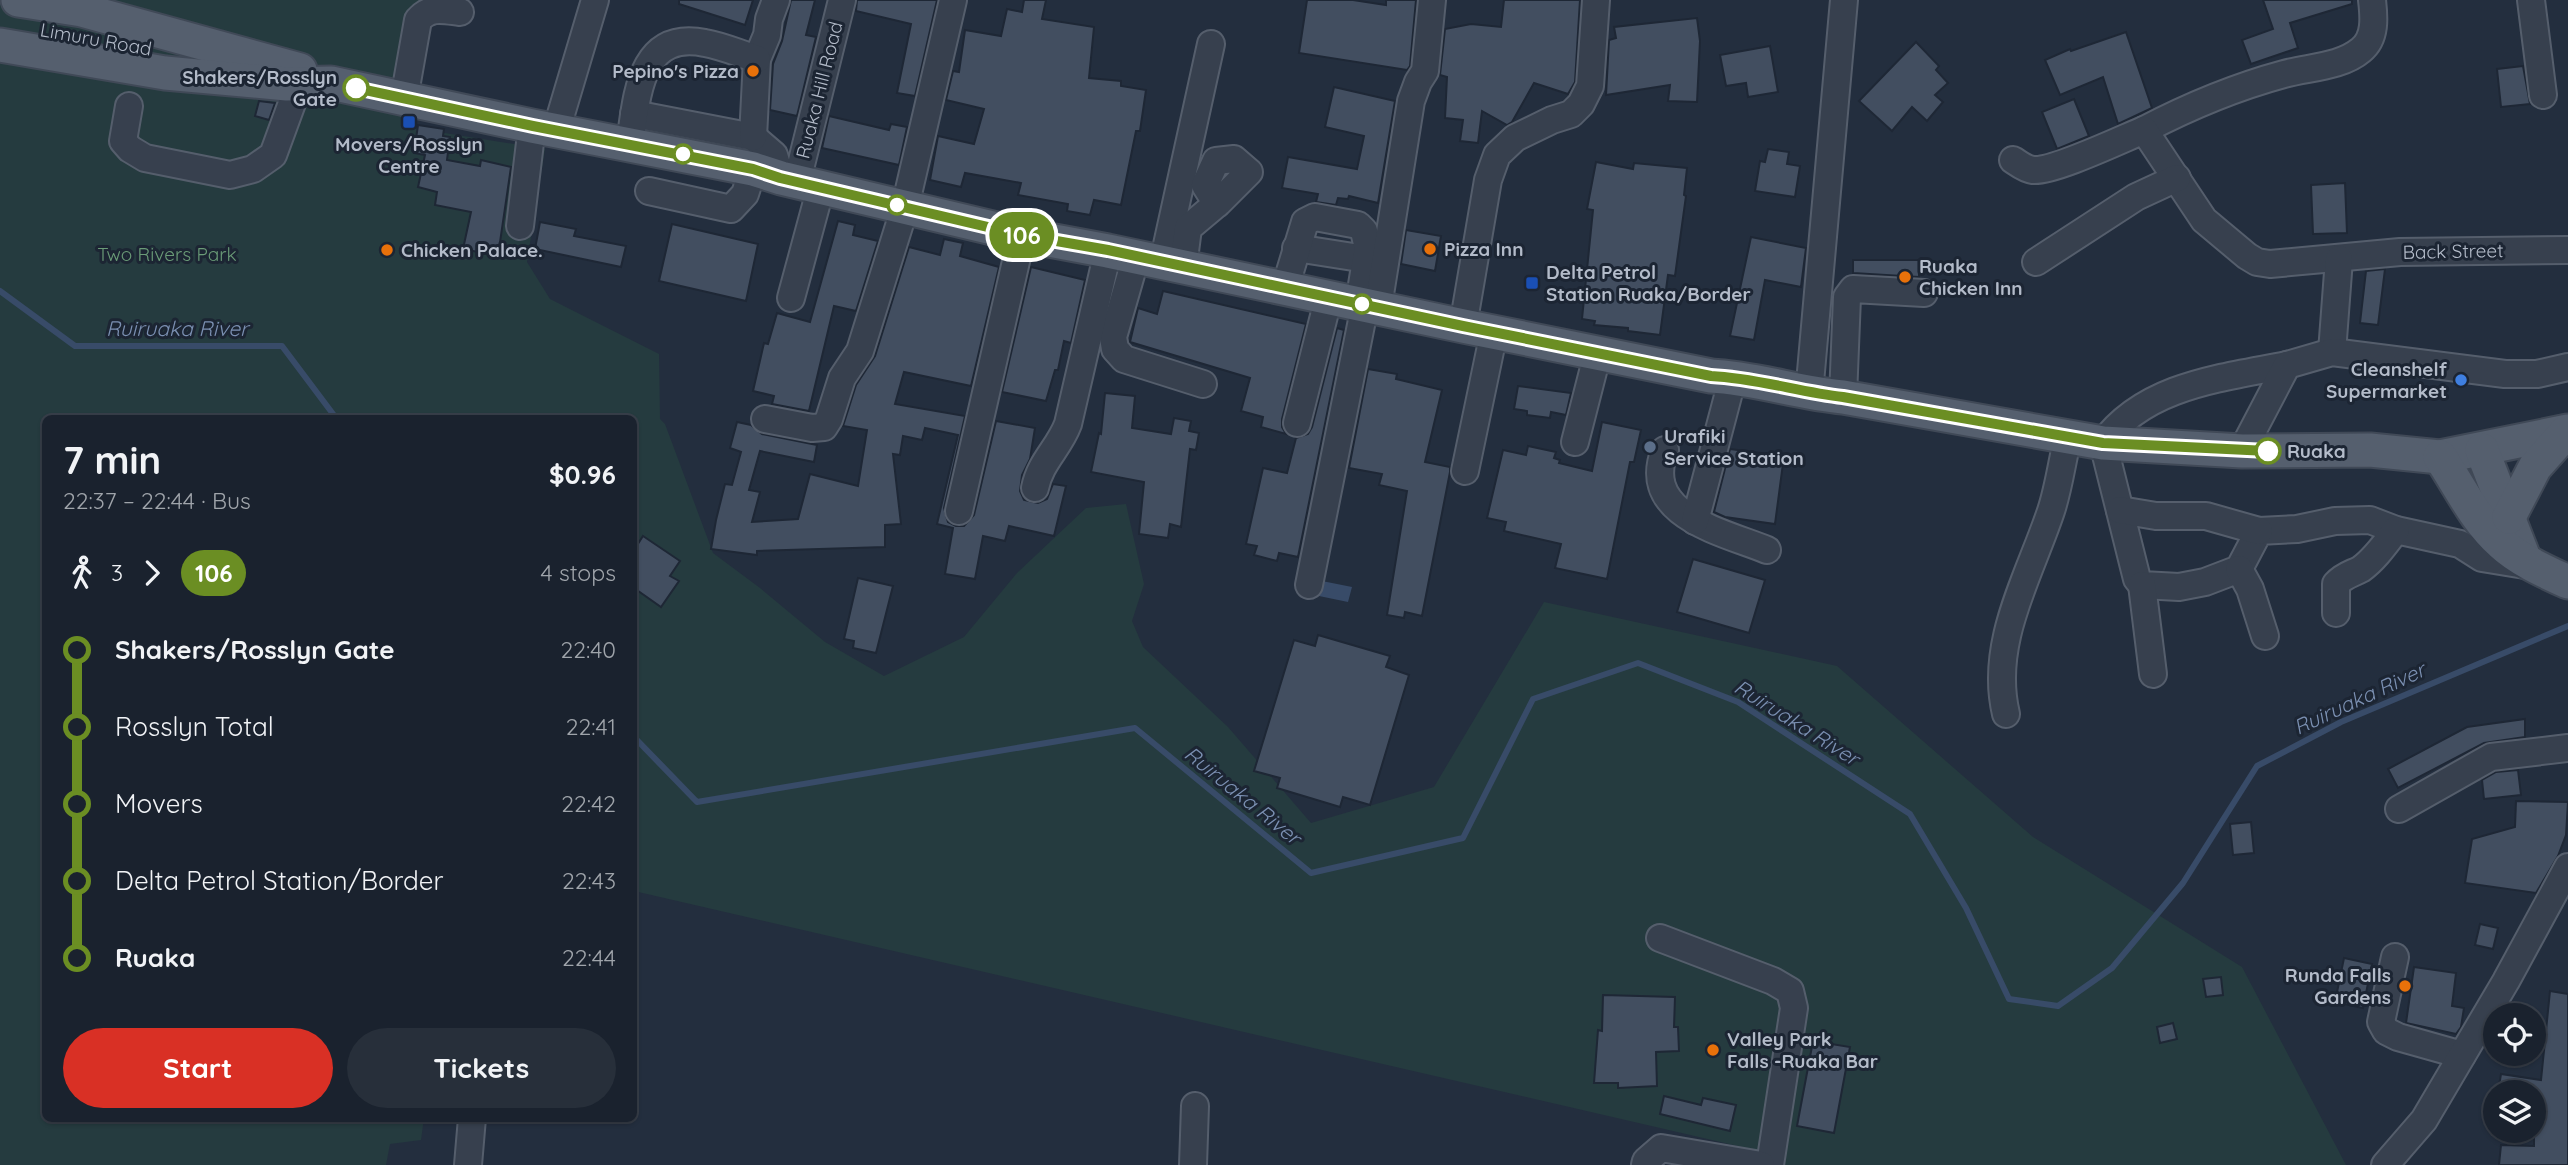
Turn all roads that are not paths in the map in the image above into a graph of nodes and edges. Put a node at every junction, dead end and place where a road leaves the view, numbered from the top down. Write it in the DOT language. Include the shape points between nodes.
graph roads {
  1 [pos="18,0"];
  2 [pos="595,0"];
  3 [pos="776,0"];
  4 [pos="842,0"];
  5 [pos="953,0"];
  6 [pos="1432,0"];
  7 [pos="1596,0"];
  8 [pos="1844,0"];
  9 [pos="2372,0"];
  10 [pos="2531,0"];
  11 [pos="67,5"];
  12 [pos="460,12"];
  13 [pos="0,22"];
  14 [pos="1211,44"];
  15 [pos="0,45"];
  16 [pos="757,59"];
  17 [pos="315,83"];
  18 [pos="2543,95"];
  19 [pos="404,99"];
  20 [pos="129,106"];
  21 [pos="545,128"];
  22 [pos="632,128"];
  23 [pos="2144,130"];
  24 [pos="2013,160"];
  25 [pos="781,170"];
  26 [pos="2176,178"];
  27 [pos="649,191"];
  28 [pos="1217,204"];
  29 [pos="905,207"];
  30 [pos="520,226"];
  31 [pos="1022,235"];
  32 [pos="2568,250"];
  33 [pos="1147,259"];
  34 [pos="2339,259"];
  35 [pos="2036,262"];
  36 [pos="1285,288"];
  37 [pos="1924,293"];
  38 [pos="791,298"];
  39 [pos="1358,303"];
  40 [pos="1478,329"];
  41 [pos="1598,352"];
  42 [pos="2332,352"];
  43 [pos="2287,365"];
  44 [pos="2568,367"];
  45 [pos="1732,377"];
  46 [pos="1203,384"];
  47 [pos="1809,394"];
  48 [pos="1843,397"];
  49 [pos="765,419"];
  50 [pos="1297,423"];
  51 [pos="2567,431"];
  52 [pos="2068,437"];
  53 [pos="1575,442"];
  54 [pos="2103,443"];
  55 [pos="1665,450"];
  56 [pos="2482,450"];
  57 [pos="2242,451"];
  58 [pos="2440,457"];
  59 [pos="1465,471"];
  60 [pos="1035,488"];
  61 [pos="2120,510"];
  62 [pos="959,511"];
  63 [pos="2509,517"];
  64 [pos="1695,521"];
  65 [pos="2396,530"];
  66 [pos="2259,531"];
  67 [pos="1767,550"];
  68 [pos="2239,569"];
  69 [pos="2544,570"];
  70 [pos="1309,585"];
  71 [pos="2142,585"];
  72 [pos="2336,613"];
  73 [pos="2265,636"];
  74 [pos="2153,674"];
  75 [pos="2006,714"];
  76 [pos="2568,748"];
  77 [pos="2399,809"];
  78 [pos="2568,867"];
  79 [pos="1660,938"];
  80 [pos="2395,957"];
  81 [pos="2462,1055"];
  82 [pos="1195,1107"];
  83 [pos="472,1122"];
  84 [pos="468,1165"];
  85 [pos="1193,1165"];
  86 [pos="1645,1165"];
  87 [pos="1761,1165"];
  88 [pos="1770,1165"];
  89 [pos="2385,1165"];
  1 -- 11 [label="main road, Limuru Road"];
  2 -- 21 [label="street"];
  3 -- 16 [label="street"];
  4 -- 25 [label="street, Ruaka Hill Road"];
  5 -- 29 [label="street"];
  6 -- 39 [label="street" via="1425,71 1411,100"];
  7 -- 40 [label="street" via="1590,86 1581,104 1571,114 1515,138 1497,155 1488,180"];
  8 -- 47 [label="street"];
  9 -- 23 [label="street" via="2372,36 2361,51 2332,64 2228,92"];
  10 -- 18 [label="street"];
  11 -- 17 [label="main road, Limuru Road" via="317,74"];
  12 -- 19 [label="street" via="432,9 418,20"];
  13 -- 17 [label="main road, Limuru Road"];
  14 -- 33 [label="street"];
  15 -- 17 [label="main road, Limuru Road" via="165,73"];
  16 -- 22 [label="street" via="704,43 663,48 643,73"];
  16 -- 25 [label="street"];
  17 -- 19 [label="main road, Limuru Road"];
  17 -- 20 [label="street" via="273,155 253,169 230,175 137,155 123,141"];
  19 -- 21 [label="main road, Limuru Road"];
  21 -- 22 [label="main road, Limuru Road"];
  21 -- 30 [label="street"];
  22 -- 25 [label="main road, Limuru Road"];
  23 -- 24 [label="street" via="2044,169 2033,170"];
  23 -- 26 [label="street, Back Street"];
  25 -- 27 [label="street" via="731,209"];
  25 -- 29 [label="main road, Limuru Road"];
  25 -- 38 [label="street"];
  26 -- 34 [label="street, Back Street" via="2204,220 2257,262"];
  26 -- 35 [label="street" via="2136,197"];
  28 -- 33 [label="street"];
  29 -- 31 [label="main road, Limuru Road"];
  29 -- 49 [label="street" via="860,351 842,379 824,427"];
  31 -- 33 [label="main road, Limuru Road"];
  31 -- 62 [label="street"];
  32 -- 34 [label="street, Back Street" via="2452,249"];
  33 -- 36 [label="main road, Limuru Road"];
  33 -- 46 [label="street" via="1113,337 1115,349 1124,359"];
  33 -- 60 [label="street" via="1062,438 1037,474"];
  34 -- 42 [label="street"];
  36 -- 39 [label="main road, Limuru Road"];
  36 -- 39 [label="street" via="1296,248 1366,259"];
  37 -- 48 [label="street" via="1853,289 1845,306"];
  39 -- 40 [label="main road, Limuru Road"];
  39 -- 50 [label="street"];
  39 -- 70 [label="street"];
  40 -- 41 [label="main road, Limuru Road"];
  40 -- 59 [label="street"];
  41 -- 45 [label="main road, Limuru Road"];
  41 -- 53 [label="street"];
  42 -- 43 [label="street"];
  42 -- 44 [label="street" via="2505,374 2537,374"];
  43 -- 54 [label="street" via="2205,381 2164,395 2133,412"];
  43 -- 57 [label="street"];
  45 -- 47 [label="main road, Limuru Road"];
  45 -- 64 [label="street"];
  47 -- 48 [label="main road, Limuru Road"];
  48 -- 52 [label="main road, Limuru Road"];
  51 -- 56 [label="main road, Limuru Road"];
  51 -- 63 [label="main road" via="2535,467"];
  52 -- 54 [label="main road, Limuru Road"];
  52 -- 75 [label="street" via="2052,508 2004,650 2000,671"];
  54 -- 57 [label="main road, Limuru Road"];
  54 -- 61 [label="street"];
  55 -- 64 [label="street" via="1659,473 1662,491"];
  56 -- 58 [label="main road, Limuru Road"];
  56 -- 63 [label="main road"];
  57 -- 58 [label="main road, Limuru Road" via="2370,450"];
  58 -- 69 [label="main road" via="2501,544"];
  61 -- 66 [label="street" via="2206,516"];
  61 -- 71 [label="street"];
  63 -- 69 [label="main road"];
  64 -- 67 [label="street"];
  65 -- 66 [label="street" via="2370,520"];
  65 -- 69 [label="street" via="2460,544 2482,558"];
  65 -- 72 [label="street" via="2360,569 2336,583"];
  66 -- 68 [label="street"];
  68 -- 71 [label="street" via="2179,587"];
  68 -- 73 [label="street"];
  71 -- 74 [label="street"];
  76 -- 77 [label="street" via="2491,757"];
  78 -- 81 [label="street"];
  79 -- 88 [label="street" via="1790,991 1794,1008"];
  80 -- 81 [label="street" via="2381,1022 2386,1031"];
  81 -- 89 [label="street" via="2424,1120"];
  82 -- 85 [label="street"];
  83 -- 84 [label="street"];
  86 -- 87 [label="street" via="1661,1148"];
}
